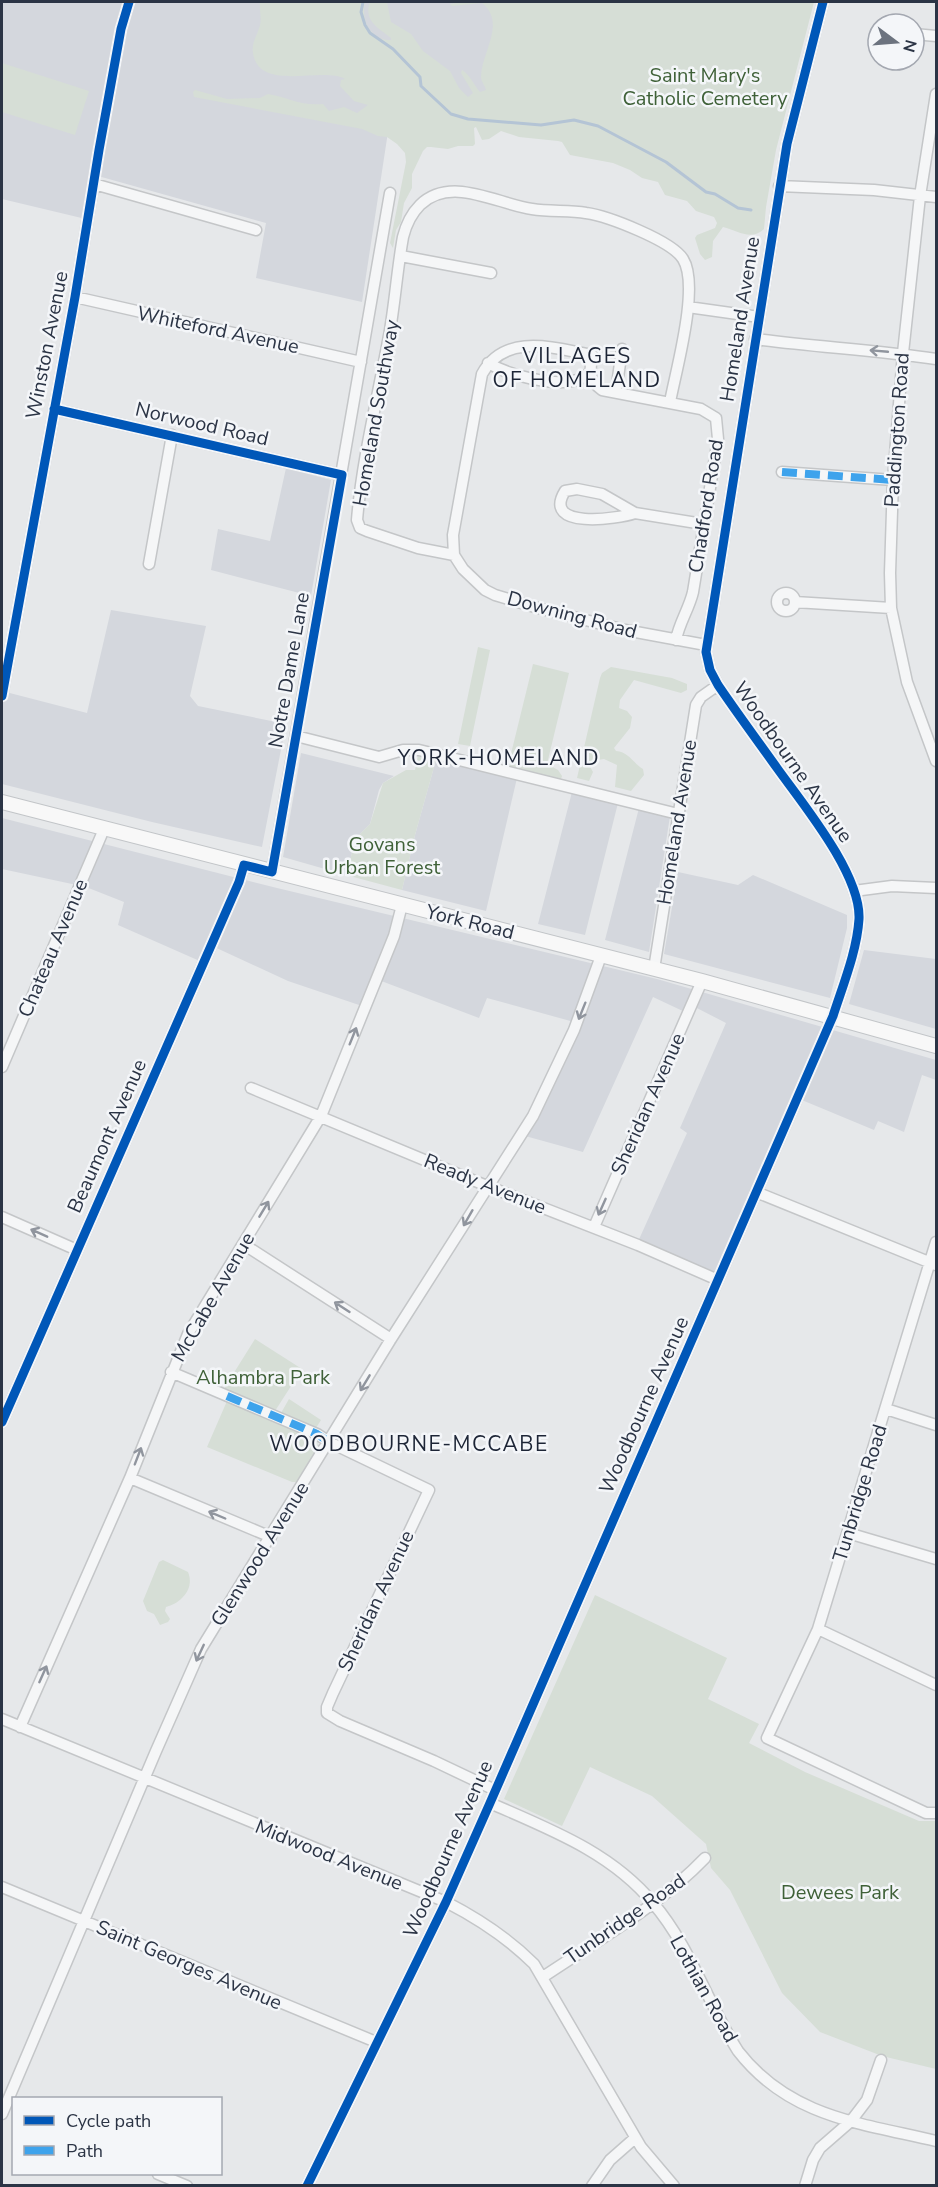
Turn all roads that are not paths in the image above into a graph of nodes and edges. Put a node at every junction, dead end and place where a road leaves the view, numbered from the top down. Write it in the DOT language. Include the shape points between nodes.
graph roads {
  1 [pos="129,2"];
  2 [pos="823,2"];
  3 [pos="936,94"];
  4 [pos="94,184"];
  5 [pos="779,186"];
  6 [pos="390,193"];
  7 [pos="920,195"];
  8 [pos="936,197"];
  9 [pos="256,230"];
  10 [pos="401,256"];
  11 [pos="490,273"];
  12 [pos="75,297"];
  13 [pos="688,307"];
  14 [pos="759,317"];
  15 [pos="755,339"];
  16 [pos="622,349"];
  17 [pos="903,353"];
  18 [pos="936,359"];
  19 [pos="361,362"];
  20 [pos="488,363"];
  21 [pos="589,373"];
  22 [pos="616,393"];
  23 [pos="670,402"];
  24 [pos="54,409"];
  25 [pos="172,435"];
  26 [pos="782,472"];
  27 [pos="342,475"];
  28 [pos="893,480"];
  29 [pos="635,513"];
  30 [pos="702,524"];
  31 [pos="454,555"];
  32 [pos="149,564"];
  33 [pos="795,602"];
  34 [pos="891,608"];
  35 [pos="676,640"];
  36 [pos="706,645"];
  37 [pos="718,685"];
  38 [pos="2,696"];
  39 [pos="296,736"];
  40 [pos="936,761"];
  41 [pos="2,802"];
  42 [pos="678,814"];
  43 [pos="104,829"];
  44 [pos="244,865"];
  45 [pos="272,872"];
  46 [pos="936,888"];
  47 [pos="854,891"];
  48 [pos="402,905"];
  49 [pos="601,956"];
  50 [pos="654,969"];
  51 [pos="702,981"];
  52 [pos="833,1016"];
  53 [pos="936,1046"];
  54 [pos="2,1066"];
  55 [pos="251,1088"];
  56 [pos="321,1116"];
  57 [pos="487,1186"];
  58 [pos="756,1192"];
  59 [pos="2,1217"];
  60 [pos="594,1227"];
  61 [pos="936,1242"];
  62 [pos="243,1244"];
  63 [pos="77,1250"];
  64 [pos="933,1264"];
  65 [pos="718,1280"];
  66 [pos="391,1339"];
  67 [pos="171,1372"];
  68 [pos="5,1406"];
  69 [pos="886,1409"];
  70 [pos="2,1422"];
  71 [pos="936,1425"];
  72 [pos="329,1442"];
  73 [pos="130,1478"];
  74 [pos="848,1533"];
  75 [pos="271,1537"];
  76 [pos="936,1559"];
  77 [pos="818,1629"];
  78 [pos="936,1685"];
  79 [pos="2,1719"];
  80 [pos="20,1727"];
  81 [pos="144,1779"];
  82 [pos="495,1790"];
  83 [pos="490,1803"];
  84 [pos="936,1813"];
  85 [pos="705,1858"];
  86 [pos="2,1887"];
  87 [pos="446,1902"];
  88 [pos="654,1903"];
  89 [pos="83,1921"];
  90 [pos="543,1977"];
  91 [pos="376,2042"];
  92 [pos="880,2060"];
  93 [pos="5,2111"];
  94 [pos="850,2121"];
  95 [pos="635,2138"];
  96 [pos="936,2140"];
  97 [pos="160,2175"];
  98 [pos="187,2186"];
  99 [pos="307,2186"];
  100 [pos="592,2186"];
  101 [pos="674,2186"];
  102 [pos="805,2186"];
  1 -- 4 [label="street, Winston Avenue"];
  2 -- 5 [label="street, Homeland Avenue"];
  3 -- 7 [label="street, Paddington Road"];
  4 -- 9 [label="street"];
  4 -- 12 [label="street, Winston Avenue"];
  5 -- 7 [label="street"];
  5 -- 14 [label="street, Homeland Avenue"];
  6 -- 19 [label="street, Notre Dame Lane"];
  7 -- 8 [label="street"];
  7 -- 17 [label="street, Paddington Road"];
  10 -- 11 [label="street"];
  10 -- 13 [label="street, Homeland Southway" via="408,223 425,201 456,191 473,192 533,209 585,212 659,240 682,257 690,278"];
  10 -- 31 [label="street, Homeland Southway" via="357,520 360,528 367,531"];
  12 -- 19 [label="street, Whiteford Avenue"];
  12 -- 24 [label="street, Winston Avenue"];
  13 -- 14 [label="street"];
  13 -- 23 [label="street, Homeland Southway"];
  14 -- 15 [label="street, Homeland Avenue"];
  17 -- 15 [label="street, one-way"];
  15 -- 36 [label="street, Homeland Avenue"];
  16 -- 22 [label="street"];
  17 -- 18 [label="street"];
  17 -- 28 [label="street, Paddington Road"];
  19 -- 27 [label="street, Notre Dame Lane"];
  20 -- 21 [label="street" via="514,375 557,382 577,380"];
  20 -- 21 [label="street" via="508,349 543,346 592,355"];
  20 -- 31 [label="street" via="482,374 453,536"];
  21 -- 22 [label="street" via="597,387"];
  22 -- 23 [label="street"];
  23 -- 30 [label="street, Chadford Road" via="706,411 717,422 718,439"];
  24 -- 25 [label="street, Norwood Road"];
  24 -- 38 [label="street, Winston Avenue"];
  25 -- 27 [label="street, Norwood Road"];
  25 -- 32 [label="street"];
  26 -- 28 [label="street"];
  27 -- 39 [label="street, Notre Dame Lane"];
  28 -- 34 [label="street, Paddington Road"];
  29 -- 29 [label="street" via="589,490 565,491 560,499 561,508 571,516 596,519"];
  29 -- 30 [label="street"];
  30 -- 35 [label="street, Chadford Road" via="690,605"];
  31 -- 35 [label="street, Downing Road" via="474,580 495,595"];
  33 -- 34 [label="street"];
  34 -- 40 [label="street, Paddington Road" via="907,682"];
  35 -- 36 [label="street, Downing Road"];
  36 -- 37 [label="street, Woodbourne Avenue" via="707,660"];
  37 -- 42 [label="street, Homeland Avenue" via="696,705"];
  37 -- 47 [label="street, Woodbourne Avenue" via="813,819"];
  39 -- 42 [label="street" via="379,757 419,750"];
  39 -- 45 [label="street, Notre Dame Lane"];
  41 -- 43 [label="main road, York Road"];
  42 -- 50 [label="street, Homeland Avenue"];
  43 -- 44 [label="main road, York Road"];
  43 -- 54 [label="street, Chateau Avenue"];
  44 -- 45 [label="main road, York Road"];
  44 -- 63 [label="street, Beaumont Avenue"];
  45 -- 48 [label="main road, York Road"];
  46 -- 47 [label="street" via="892,886"];
  47 -- 52 [label="street, Woodbourne Avenue" via="859,919 856,939"];
  48 -- 49 [label="main road, York Road"];
  56 -- 48 [label="street, McCabe Avenue, one-way" via="394,936"];
  49 -- 50 [label="main road, York Road"];
  49 -- 57 [label="street, Glenwood Avenue, one-way" via="553,1076 533,1116"];
  50 -- 51 [label="main road, York Road"];
  51 -- 52 [label="main road, York Road"];
  51 -- 60 [label="street, Sheridan Avenue, one-way"];
  52 -- 53 [label="main road, York Road"];
  52 -- 58 [label="street, Woodbourne Avenue"];
  55 -- 56 [label="street, Ready Avenue"];
  56 -- 57 [label="street, Ready Avenue"];
  62 -- 56 [label="street, McCabe Avenue, one-way"];
  57 -- 60 [label="street, Ready Avenue"];
  57 -- 66 [label="street, Glenwood Avenue, one-way"];
  58 -- 64 [label="street"];
  58 -- 65 [label="street, Woodbourne Avenue"];
  63 -- 59 [label="street, one-way"];
  60 -- 65 [label="street, Ready Avenue"];
  61 -- 64 [label="street, Tunbridge Road"];
  66 -- 62 [label="street, one-way"];
  62 -- 67 [label="street, McCabe Avenue" via="188,1334"];
  63 -- 68 [label="street, Beaumont Avenue"];
  64 -- 69 [label="street, Tunbridge Road"];
  65 -- 82 [label="street, Woodbourne Avenue"];
  66 -- 72 [label="street, Glenwood Avenue, one-way"];
  67 -- 72 [label="street"];
  73 -- 67 [label="street, McCabe Avenue, one-way"];
  68 -- 70 [label="street, Beaumont Avenue"];
  69 -- 71 [label="street"];
  69 -- 74 [label="street, Tunbridge Road"];
  72 -- 75 [label="street, Glenwood Avenue"];
  72 -- 82 [label="street, Sheridan Avenue" via="429,1490 327,1713"];
  75 -- 73 [label="street, one-way"];
  80 -- 73 [label="street, McCabe Avenue, one-way"];
  74 -- 76 [label="street"];
  74 -- 77 [label="street, Tunbridge Road"];
  75 -- 81 [label="street, Glenwood Avenue, one-way" via="201,1649"];
  77 -- 78 [label="street"];
  77 -- 84 [label="street, Tunbridge Road" via="767,1738 926,1813"];
  79 -- 80 [label="street, Midwood Avenue"];
  80 -- 81 [label="street, Midwood Avenue"];
  81 -- 87 [label="street, Midwood Avenue"];
  81 -- 89 [label="street, Glenwood Avenue"];
  82 -- 83 [label="street, Woodbourne Avenue"];
  83 -- 87 [label="street, Woodbourne Avenue"];
  83 -- 88 [label="street, Lothian Road" via="592,1851 615,1866"];
  85 -- 88 [label="street, Tunbridge Road"];
  86 -- 89 [label="street, Saint Georges Avenue"];
  87 -- 90 [label="street, Midwood Avenue" via="504,1936"];
  87 -- 91 [label="street, Woodbourne Avenue"];
  88 -- 90 [label="street, Tunbridge Road"];
  88 -- 94 [label="street, Lothian Road" via="748,2064 797,2102"];
  89 -- 91 [label="street, Saint Georges Avenue"];
  89 -- 93 [label="street, Glenwood Avenue"];
  90 -- 95 [label="street, Midwood Avenue"];
  91 -- 99 [label="street, Woodbourne Avenue"];
  92 -- 94 [label="street" via="867,2100"];
  94 -- 96 [label="street, Lothian Road"];
  94 -- 102 [label="street" via="820,2148"];
  95 -- 100 [label="street" via="610,2160"];
  95 -- 101 [label="street, Midwood Avenue"];
  97 -- 98 [label="street"];
}
